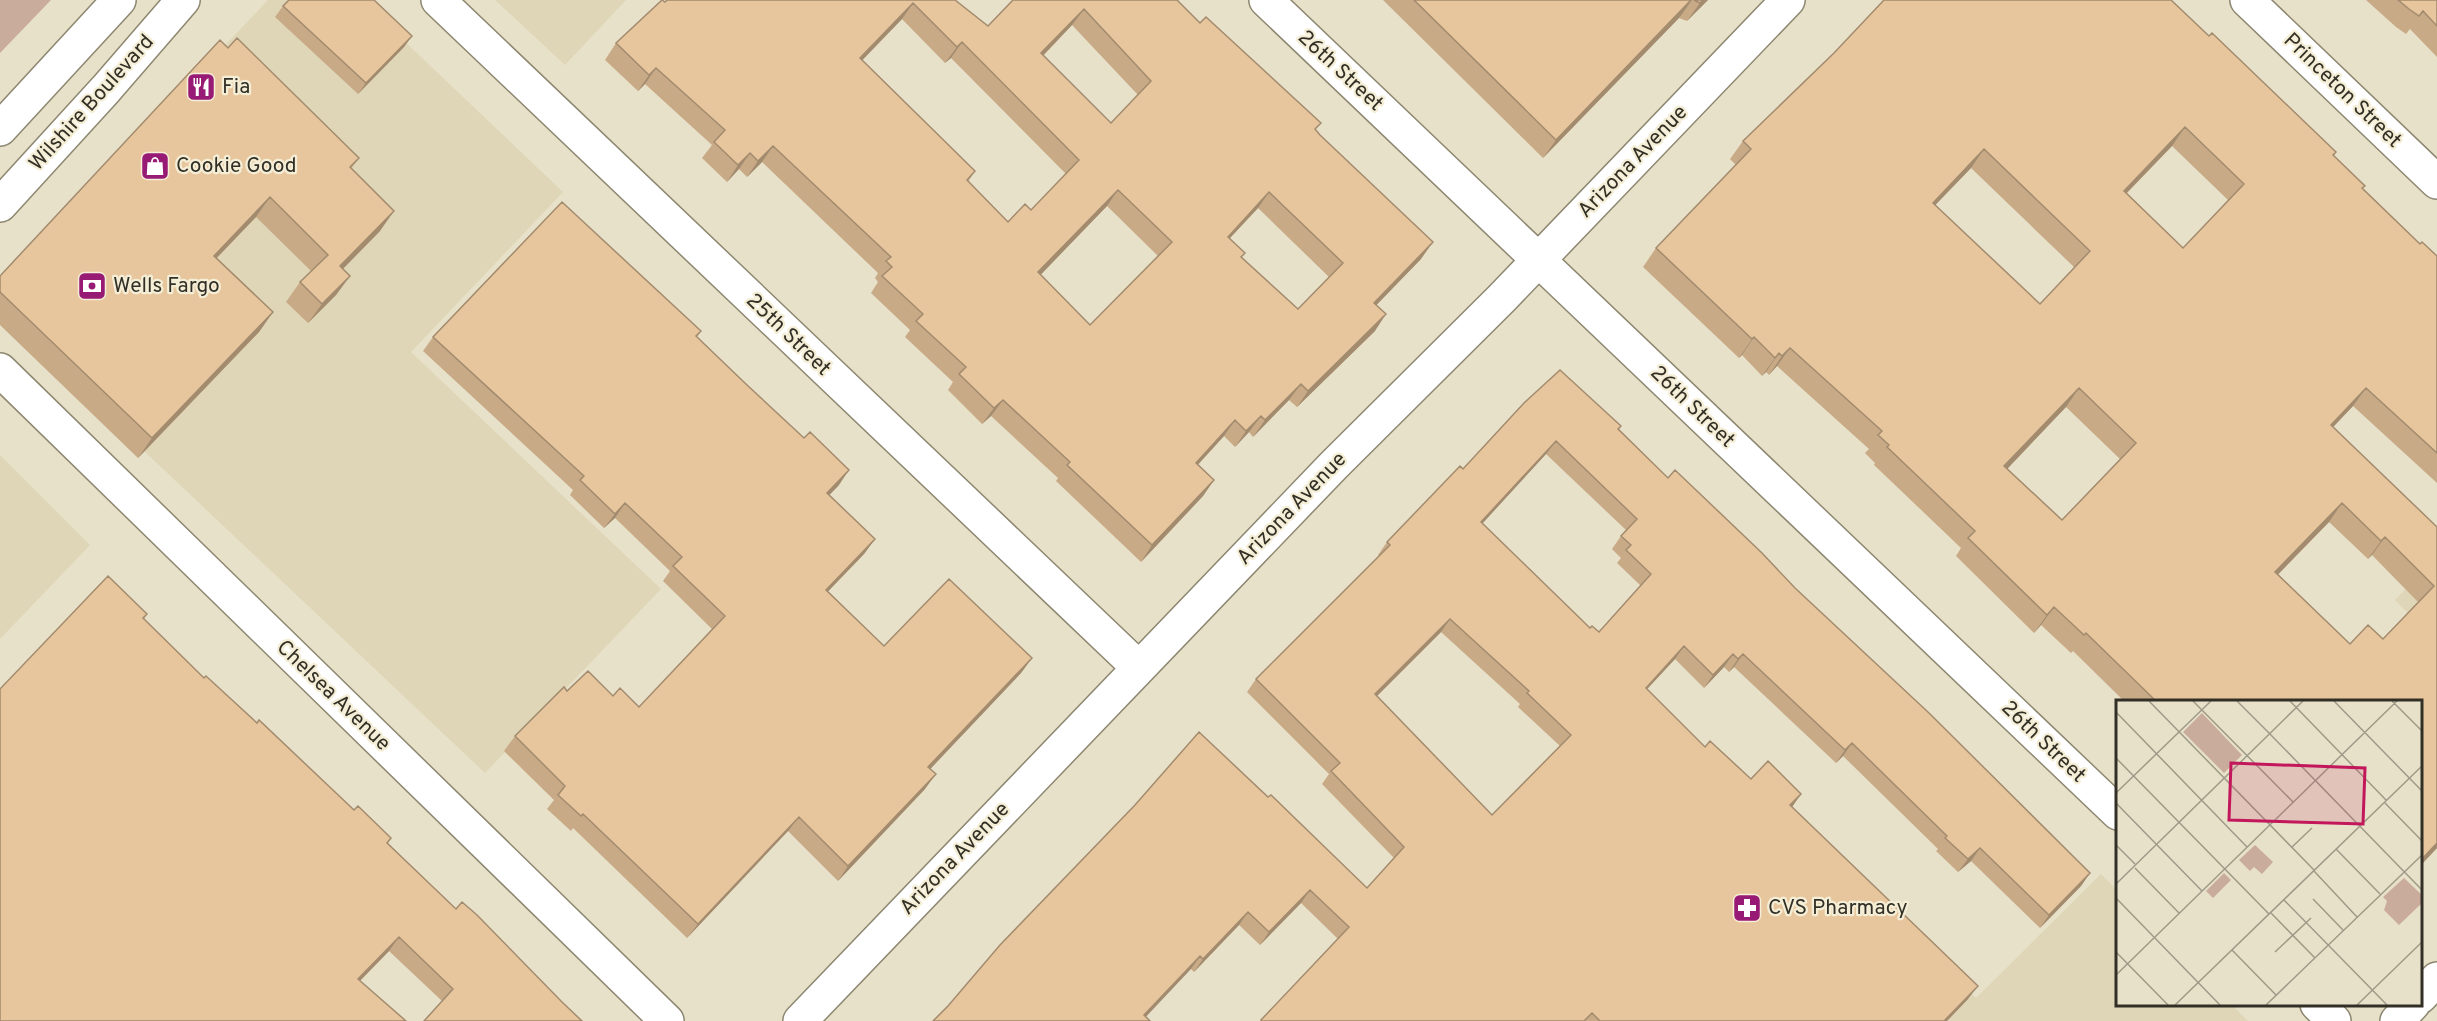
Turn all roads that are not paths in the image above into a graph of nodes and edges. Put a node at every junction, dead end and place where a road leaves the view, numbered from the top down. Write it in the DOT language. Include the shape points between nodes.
graph roads {
  1 [pos="120,0"];
  2 [pos="183,0"];
  3 [pos="438,0"];
  4 [pos="1266,0"];
  5 [pos="1788,0"];
  6 [pos="2247,0"];
  7 [pos="67,58"];
  8 [pos="106,89"];
  9 [pos="0,129"];
  10 [pos="2437,182"];
  11 [pos="0,205"];
  12 [pos="1538,261"];
  13 [pos="0,370"];
  14 [pos="1139,668"];
  15 [pos="2116,811"];
  16 [pos="2437,980"];
  17 [pos="2422,996"];
  18 [pos="2318,1006"];
  19 [pos="2412,1006"];
  20 [pos="667,1021"];
  21 [pos="801,1021"];
  22 [pos="2334,1021"];
  23 [pos="2397,1021"];
  1 -- 7 [label="street"];
  2 -- 8 [label="street, Wilshire Boulevard"];
  3 -- 14 [label="street, 25th Street"];
  4 -- 12 [label="street, 26th Street"];
  5 -- 12 [label="street, Arizona Avenue"];
  6 -- 10 [label="street, Princeton Street"];
  7 -- 8 [label="street"];
  7 -- 9 [label="street"];
  8 -- 11 [label="street, Wilshire Boulevard"];
  12 -- 14 [label="street, Arizona Avenue"];
  12 -- 15 [label="street, 26th Street"];
  13 -- 20 [label="street, Chelsea Avenue"];
  14 -- 21 [label="street, Arizona Avenue"];
  16 -- 17 [label="street"];
  18 -- 22 [label="street"];
  19 -- 23 [label="street"];
}
